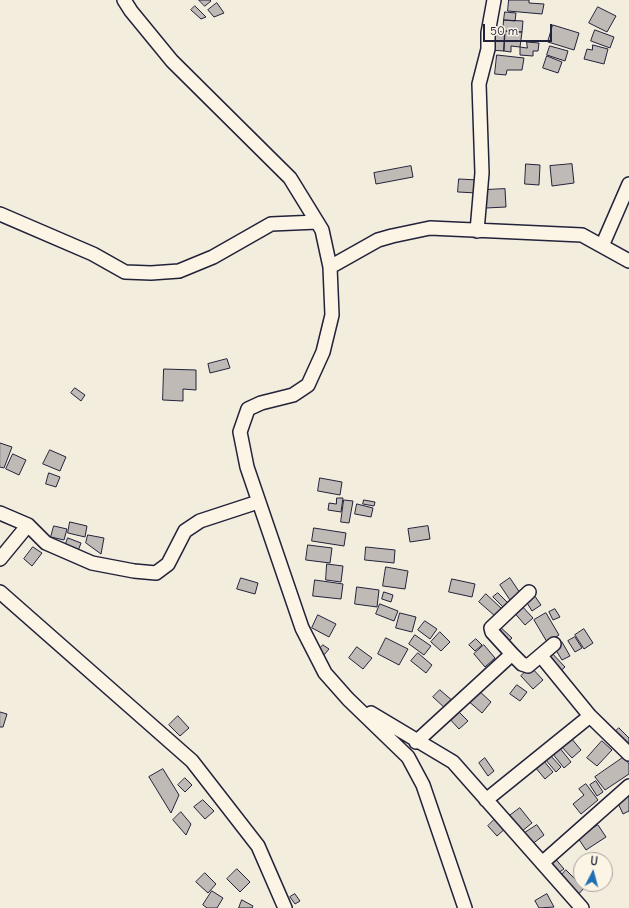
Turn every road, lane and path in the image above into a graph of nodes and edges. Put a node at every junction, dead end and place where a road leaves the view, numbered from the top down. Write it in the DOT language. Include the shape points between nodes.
graph roads {
  1 [pos="124,0"];
  2 [pos="494,0"];
  3 [pos="629,184"];
  4 [pos="0,214"];
  5 [pos="317,222"];
  6 [pos="477,231"];
  7 [pos="602,246"];
  8 [pos="629,261"];
  9 [pos="330,267"];
  10 [pos="258,502"];
  11 [pos="0,513"];
  12 [pos="28,525"];
  13 [pos="0,560"];
  14 [pos="0,592"];
  15 [pos="529,592"];
  16 [pos="554,644"];
  17 [pos="512,654"];
  18 [pos="541,656"];
  19 [pos="348,699"];
  20 [pos="590,716"];
  21 [pos="416,742"];
  22 [pos="629,754"];
  23 [pos="629,786"];
  24 [pos="486,800"];
  25 [pos="542,863"];
  26 [pos="285,908"];
  27 [pos="465,908"];
  28 [pos="582,908"];
  1 -- 5 [label="street" via="172,60 290,178"];
  2 -- 6 [label="street" via="488,49 480,84 482,173"];
  3 -- 7 [label="street"];
  4 -- 5 [label="street" via="93,254 125,272 151,274 179,271 213,258 271,224"];
  5 -- 9 [label="street" via="322,230"];
  6 -- 7 [label="street" via="582,235"];
  6 -- 9 [label="street" via="430,228 392,236 378,240"];
  7 -- 8 [label="street"];
  9 -- 10 [label="street" via="332,314 323,352 308,385 293,395 248,409 240,432"];
  10 -- 12 [label="street" via="200,521 185,531 168,564 156,573 92,563 46,543"];
  10 -- 19 [label="street" via="302,628 325,673"];
  11 -- 12 [label="street"];
  12 -- 13 [label="street"];
  14 -- 26 [label="street" via="192,762 258,846"];
  15 -- 17 [label="street" via="491,628"];
  16 -- 18 [label="street"];
  17 -- 18 [label="street" via="528,666"];
  17 -- 21 [label="street"];
  18 -- 20 [label="street"];
  19 -- 21 [label="street"];
  19 -- 27 [label="street" via="414,765"];
  20 -- 22 [label="street"];
  20 -- 24 [label="street"];
  21 -- 24 [label="street" via="453,762"];
  23 -- 25 [label="street"];
  24 -- 25 [label="street"];
  25 -- 28 [label="street"];
}
